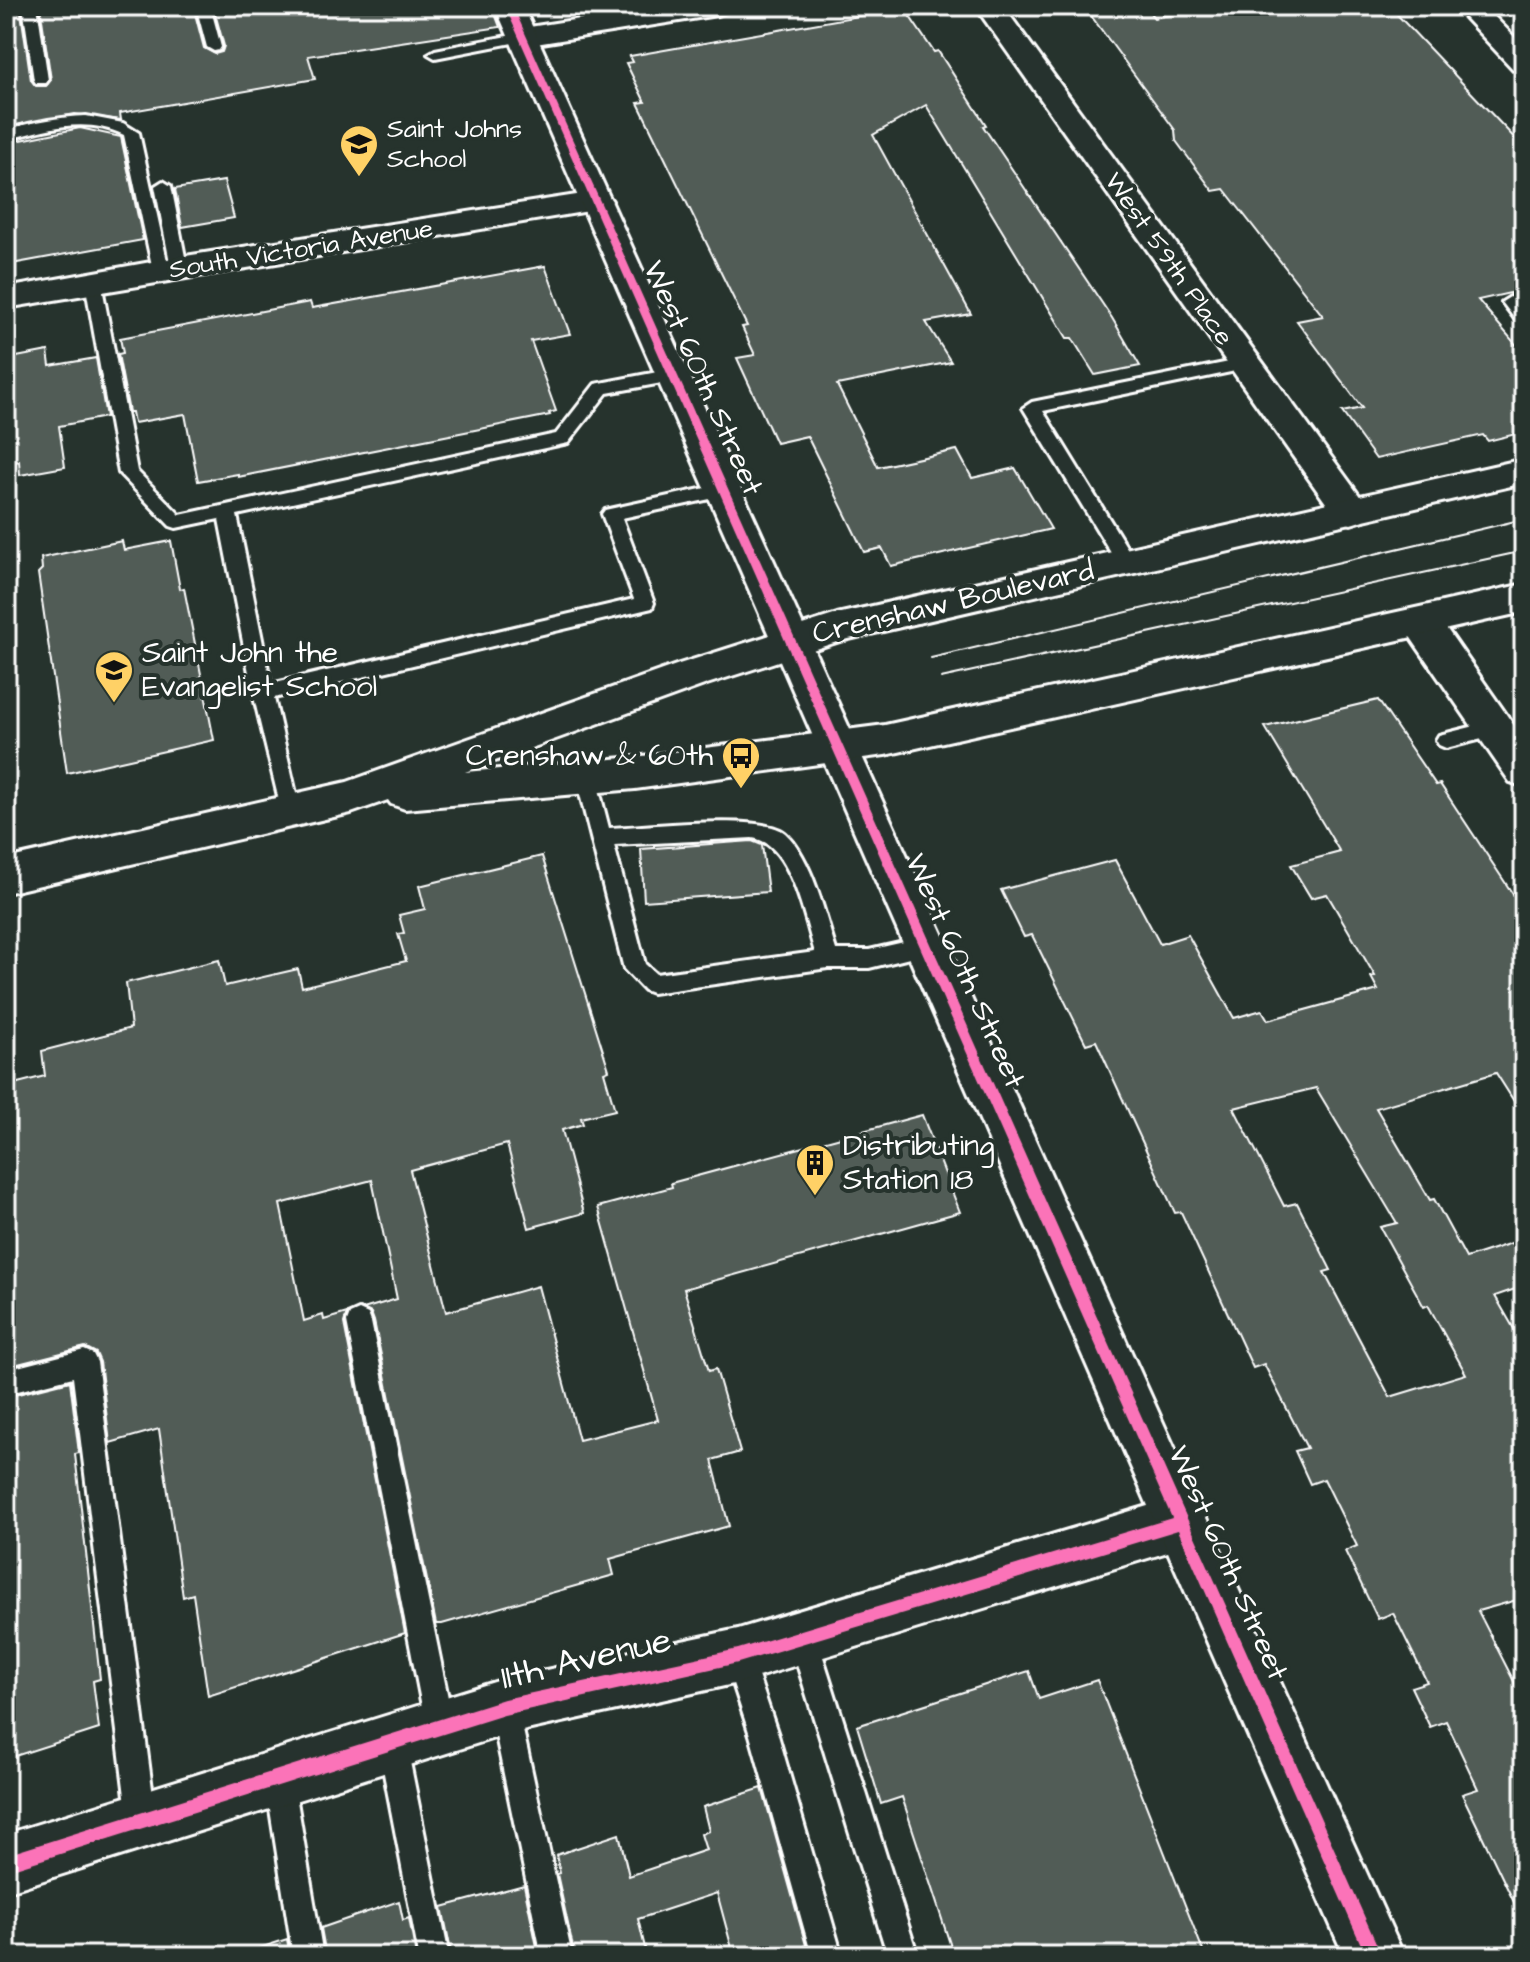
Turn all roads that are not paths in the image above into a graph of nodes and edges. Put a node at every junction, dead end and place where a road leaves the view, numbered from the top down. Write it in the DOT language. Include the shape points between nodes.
graph roads {
  1 [pos="30,6"];
  2 [pos="203,6"];
  3 [pos="509,6"];
  4 [pos="717,6"];
  5 [pos="989,6"];
  6 [pos="1468,6"];
  7 [pos="523,37"];
  8 [pos="214,47"];
  9 [pos="435,54"];
  10 [pos="1524,64"];
  11 [pos="41,80"];
  12 [pos="6,135"];
  13 [pos="163,186"];
  14 [pos="596,201"];
  15 [pos="170,269"];
  16 [pos="93,282"];
  17 [pos="6,298"];
  18 [pos="1510,302"];
  19 [pos="1524,319"];
  20 [pos="1244,364"];
  21 [pos="673,375"];
  22 [pos="1524,471"];
  23 [pos="724,490"];
  24 [pos="1351,511"];
  25 [pos="227,512"];
  26 [pos="1126,561"];
  27 [pos="1524,598"];
  28 [pos="1421,622"];
  29 [pos="791,642"];
  30 [pos="263,693"];
  31 [pos="1495,729"];
  32 [pos="1446,740"];
  33 [pos="837,746"];
  34 [pos="1524,771"];
  35 [pos="586,778"];
  36 [pos="351,797"];
  37 [pos="290,811"];
  38 [pos="600,837"];
  39 [pos="6,876"];
  40 [pos="926,946"];
  41 [pos="828,959"];
  42 [pos="359,1322"];
  43 [pos="6,1382"];
  44 [pos="1181,1522"];
  45 [pos="803,1638"];
  46 [pos="738,1656"];
  47 [pos="504,1707"];
  48 [pos="416,1734"];
  49 [pos="279,1777"];
  50 [pos="142,1820"];
  51 [pos="6,1863"];
  52 [pos="900,1947"];
  53 [pos="308,1956"];
  54 [pos="434,1956"];
  55 [pos="557,1956"];
  56 [pos="827,1956"];
  57 [pos="1374,1956"];
  1 -- 11 [label="lane"];
  2 -- 8 [label="lane"];
  3 -- 7 [label="street, West 60th Street"];
  4 -- 7 [label="street"];
  5 -- 20 [label="street, West 59th Place"];
  6 -- 10 [label="street"];
  7 -- 9 [label="lane"];
  7 -- 14 [label="street, West 60th Street"];
  12 -- 15 [label="lane" via="76,121 106,122 131,133"];
  13 -- 15 [label="lane"];
  14 -- 15 [label="street, South Victoria Avenue"];
  14 -- 21 [label="street, West 60th Street"];
  15 -- 16 [label="street, South Victoria Avenue"];
  16 -- 17 [label="street, South Victoria Avenue"];
  16 -- 25 [label="lane" via="128,473 176,522"];
  18 -- 19 [label="lane"];
  20 -- 24 [label="street, West 59th Place"];
  20 -- 26 [label="lane" via="1032,408"];
  21 -- 23 [label="street, West 60th Street"];
  21 -- 25 [label="lane" via="601,388 562,439"];
  22 -- 24 [label="street, Crenshaw Boulevard"];
  23 -- 29 [label="street, West 60th Street"];
  23 -- 30 [label="lane" via="611,514 645,603"];
  24 -- 26 [label="street, Crenshaw Boulevard"];
  25 -- 30 [label="lane"];
  26 -- 29 [label="street, Crenshaw Boulevard" via="885,615"];
  27 -- 28 [label="street, Crenshaw Boulevard"];
  28 -- 31 [label="street"];
  28 -- 33 [label="street, Crenshaw Boulevard" via="942,729"];
  29 -- 33 [label="street, West 60th Street"];
  29 -- 36 [label="street, Crenshaw Boulevard"];
  30 -- 37 [label="lane"];
  31 -- 32 [label="lane"];
  31 -- 34 [label="street"];
  33 -- 35 [label="street, Crenshaw Boulevard"];
  33 -- 40 [label="street, West 60th Street"];
  35 -- 36 [label="street, Crenshaw Boulevard"];
  35 -- 38 [label="lane"];
  36 -- 37 [label="street, Crenshaw Boulevard"];
  37 -- 39 [label="street, Crenshaw Boulevard"];
  38 -- 41 [label="lane" via="765,832 792,857"];
  38 -- 41 [label="lane" via="635,969 652,984"];
  40 -- 41 [label="lane" via="869,959"];
  40 -- 44 [label="street, West 60th Street"];
  42 -- 48 [label="lane"];
  43 -- 50 [label="lane" via="84,1362"];
  44 -- 45 [label="street, 11th Avenue"];
  44 -- 57 [label="street, West 60th Street"];
  45 -- 46 [label="street, 11th Avenue"];
  45 -- 52 [label="lane"];
  46 -- 47 [label="street, 11th Avenue"];
  46 -- 56 [label="lane"];
  47 -- 48 [label="street, 11th Avenue"];
  47 -- 55 [label="lane"];
  48 -- 49 [label="street, 11th Avenue"];
  48 -- 54 [label="lane"];
  49 -- 50 [label="street, 11th Avenue"];
  49 -- 53 [label="lane"];
  50 -- 51 [label="street, 11th Avenue"];
}
